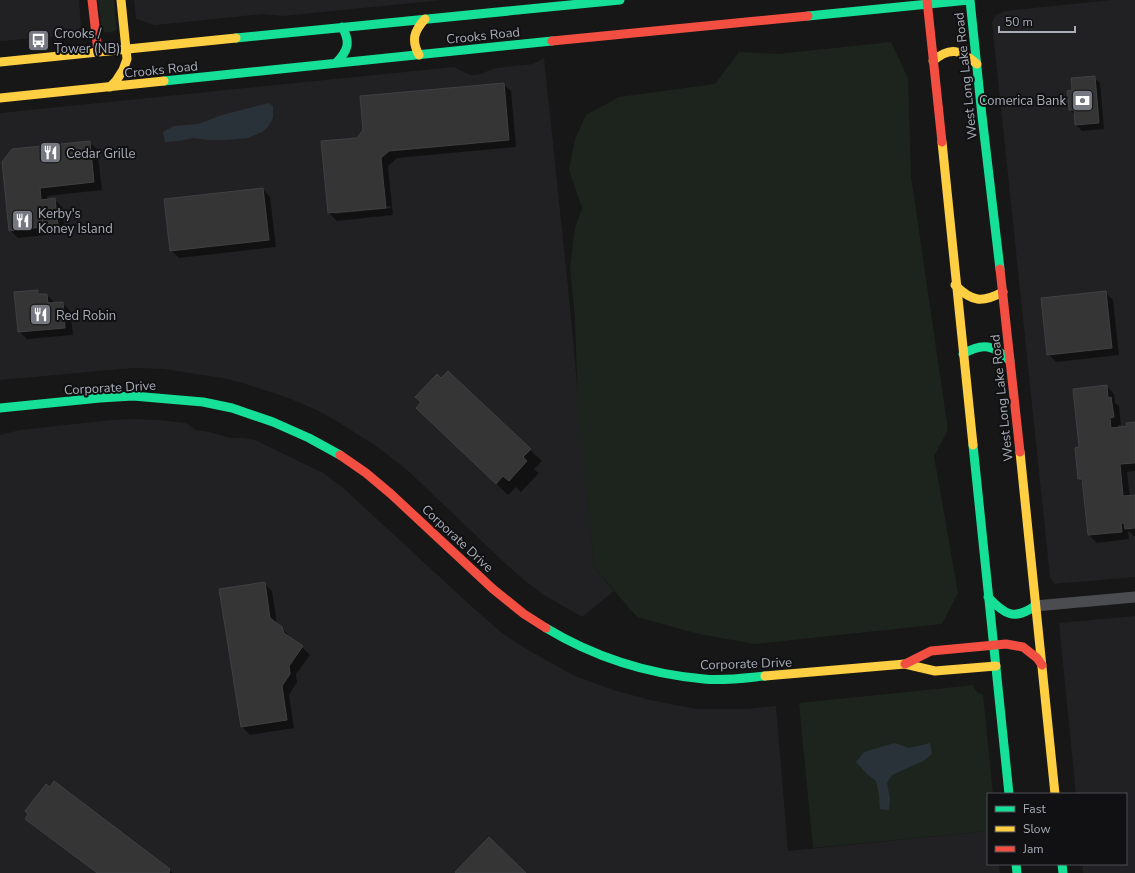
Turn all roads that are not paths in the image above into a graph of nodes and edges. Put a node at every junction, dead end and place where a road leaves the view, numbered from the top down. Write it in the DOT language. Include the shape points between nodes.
graph roads {
  1 [pos="92,0"];
  2 [pos="121,0"];
  3 [pos="620,0"];
  4 [pos="874,0"];
  5 [pos="970,0"];
  6 [pos="927,2"];
  7 [pos="866,11"];
  8 [pos="425,19"];
  9 [pos="342,27"];
  10 [pos="126,49"];
  11 [pos="98,52"];
  12 [pos="419,55"];
  13 [pos="933,61"];
  14 [pos="0,62"];
  15 [pos="336,63"];
  16 [pos="977,64"];
  17 [pos="110,87"];
  18 [pos="0,98"];
  19 [pos="956,285"];
  20 [pos="1002,292"];
  21 [pos="963,354"];
  22 [pos="1010,361"];
  23 [pos="0,408"];
  24 [pos="988,597"];
  25 [pos="1135,597"];
  26 [pos="1035,606"];
  27 [pos="993,644"];
  28 [pos="905,664"];
  29 [pos="1042,665"];
  30 [pos="996,666"];
  31 [pos="1009,793"];
  32 [pos="1055,793"];
  1 -- 11 [label="main road"];
  2 -- 10 [label="main road"];
  3 -- 8 [label="main road, Crooks Road"];
  4 -- 7 [label="main road"];
  5 -- 6 [label="main road, Crooks Road"];
  5 -- 16 [label="main road, West Long Lake Road"];
  6 -- 7 [label="main road, Crooks Road"];
  6 -- 13 [label="main road"];
  7 -- 12 [label="main road, Crooks Road"];
  8 -- 9 [label="main road, Crooks Road"];
  8 -- 12 [label="main road" via="416,29 413,40"];
  9 -- 10 [label="main road, Crooks Road"];
  9 -- 15 [label="main road" via="347,36 346,52"];
  10 -- 11 [label="main road, Crooks Road"];
  10 -- 17 [label="main road" via="127,59 123,70"];
  11 -- 14 [label="main road, Crooks Road"];
  12 -- 15 [label="main road, Crooks Road"];
  13 -- 16 [label="main road" via="942,53 955,51"];
  13 -- 19 [label="main road"];
  15 -- 17 [label="main road, Crooks Road"];
  16 -- 20 [label="main road, West Long Lake Road"];
  17 -- 18 [label="main road, Crooks Road"];
  19 -- 20 [label="main road" via="962,293 976,300 990,299"];
  19 -- 21 [label="main road"];
  20 -- 22 [label="main road, West Long Lake Road"];
  21 -- 22 [label="main road" via="988,345 1003,353"];
  21 -- 24 [label="main road"];
  22 -- 26 [label="main road, West Long Lake Road"];
  23 -- 28 [label="main road, Corporate Drive" via="111,397 150,397 203,402 232,408 294,430 325,446 366,473 493,589 534,620 570,642 638,668 672,675 724,679"];
  24 -- 26 [label="main road" via="1002,611 1009,614 1022,614"];
  24 -- 27 [label="main road"];
  25 -- 26 [label="street"];
  26 -- 29 [label="main road, West Long Lake Road"];
  27 -- 28 [label="main road, Corporate Drive" via="931,651"];
  27 -- 29 [label="main road, Corporate Drive" via="1023,647"];
  27 -- 30 [label="main road"];
  28 -- 30 [label="main road, Corporate Drive" via="935,671"];
  29 -- 32 [label="main road, West Long Lake Road"];
  30 -- 31 [label="main road"];
}
